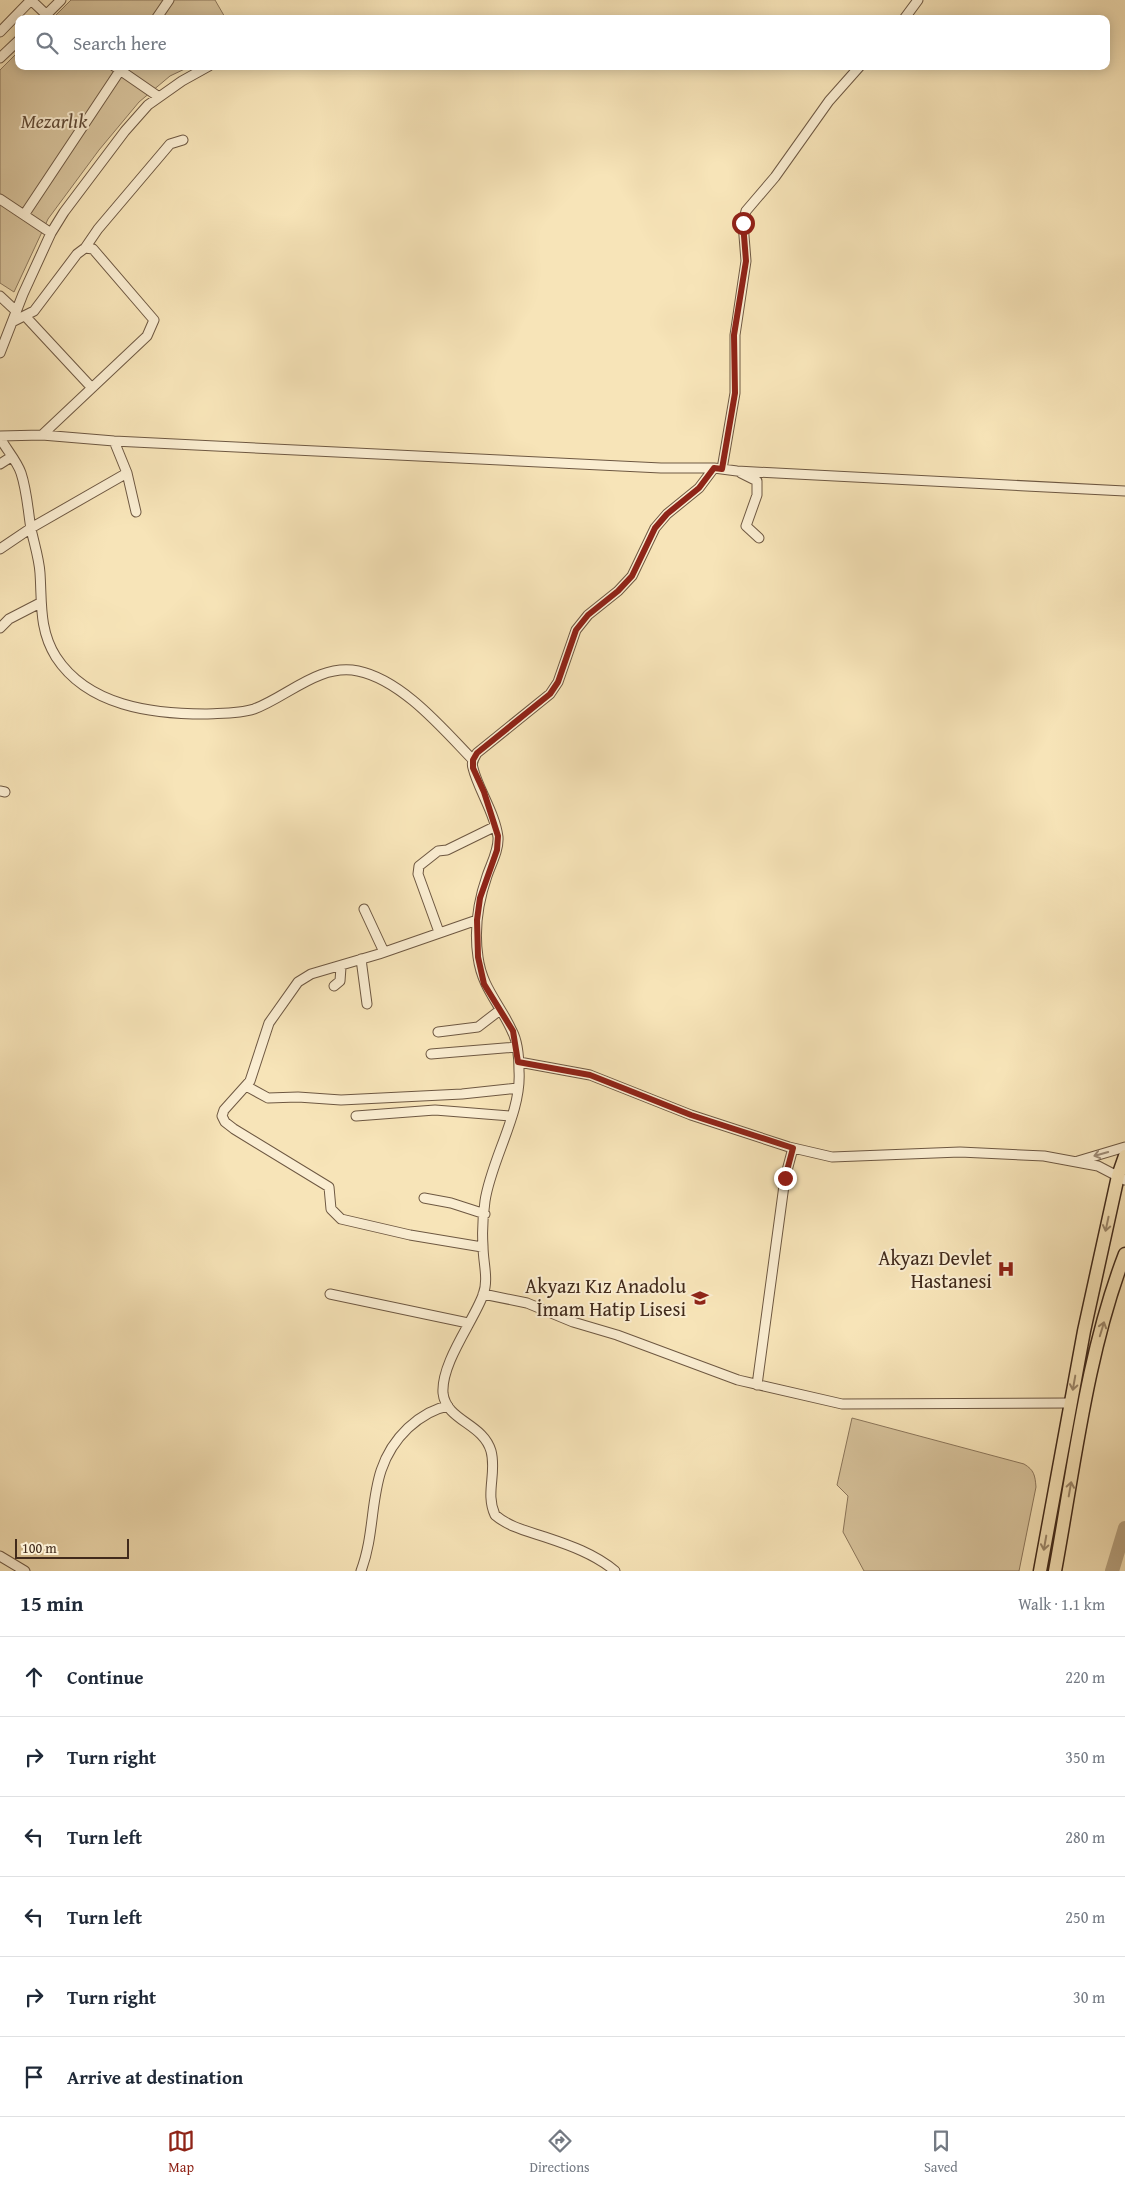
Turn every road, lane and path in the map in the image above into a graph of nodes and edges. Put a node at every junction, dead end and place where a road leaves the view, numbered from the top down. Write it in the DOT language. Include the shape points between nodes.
graph roads {
  1 [pos="32,0"];
  2 [pos="61,0"];
  3 [pos="169,0"];
  4 [pos="918,0"];
  5 [pos="17,15"];
  6 [pos="44,15"];
  7 [pos="48,15"];
  8 [pos="159,15"];
  9 [pos="907,15"];
  10 [pos="15,17"];
  11 [pos="0,32"];
  12 [pos="15,44"];
  13 [pos="0,58"];
  14 [pos="118,70"];
  15 [pos="122,70"];
  16 [pos="203,70"];
  17 [pos="856,70"];
  18 [pos="159,97"];
  19 [pos="183,140"];
  20 [pos="0,199"];
  21 [pos="24,215"];
  22 [pos="51,233"];
  23 [pos="85,248"];
  24 [pos="0,296"];
  25 [pos="16,311"];
  26 [pos="26,317"];
  27 [pos="14,321"];
  28 [pos="0,352"];
  29 [pos="92,388"];
  30 [pos="42,435"];
  31 [pos="0,437"];
  32 [pos="114,441"];
  33 [pos="11,457"];
  34 [pos="0,464"];
  35 [pos="718,469"];
  36 [pos="737,471"];
  37 [pos="127,473"];
  38 [pos="1125,490"];
  39 [pos="136,512"];
  40 [pos="31,528"];
  41 [pos="759,538"];
  42 [pos="0,549"];
  43 [pos="40,603"];
  44 [pos="0,628"];
  45 [pos="473,760"];
  46 [pos="494,827"];
  47 [pos="364,909"];
  48 [pos="477,920"];
  49 [pos="440,932"];
  50 [pos="384,952"];
  51 [pos="361,959"];
  52 [pos="340,966"];
  53 [pos="334,986"];
  54 [pos="367,1004"];
  55 [pos="500,1010"];
  56 [pos="438,1032"];
  57 [pos="517,1047"];
  58 [pos="431,1054"];
  59 [pos="518,1062"];
  60 [pos="246,1086"];
  61 [pos="518,1088"];
  62 [pos="356,1116"];
  63 [pos="511,1116"];
  64 [pos="1125,1147"];
  65 [pos="793,1148"];
  66 [pos="1125,1156"];
  67 [pos="1078,1161"];
  68 [pos="1121,1178"];
  69 [pos="424,1198"];
  70 [pos="485,1214"];
  71 [pos="482,1247"];
  72 [pos="1125,1254"];
  73 [pos="330,1294"];
  74 [pos="484,1294"];
  75 [pos="468,1323"];
  76 [pos="757,1385"];
  77 [pos="1070,1403"];
  78 [pos="448,1406"];
  79 [pos="0,1556"];
  80 [pos="25,1571"];
  81 [pos="361,1571"];
  82 [pos="615,1571"];
  83 [pos="1040,1571"];
  84 [pos="1055,1571"];
  1 -- 5 [label="street"];
  1 -- 6 [label="street"];
  2 -- 7 [label="street"];
  3 -- 8 [label="street"];
  4 -- 9 [label="street"];
  10 -- 11 [label="street"];
  12 -- 13 [label="street"];
  14 -- 21 [label="street"];
  15 -- 18 [label="street"];
  16 -- 18 [label="street"];
  17 -- 35 [label="street" via="746,211 743,223 746,261 734,335 735,393"];
  18 -- 22 [label="street" via="126,131"];
  19 -- 23 [label="street" via="170,144"];
  20 -- 21 [label="street"];
  21 -- 22 [label="street"];
  22 -- 25 [label="street"];
  23 -- 26 [label="street"];
  23 -- 29 [label="street" via="93,249 154,320 147,336"];
  24 -- 25 [label="street"];
  25 -- 27 [label="street"];
  26 -- 27 [label="street"];
  26 -- 29 [label="street"];
  27 -- 28 [label="street"];
  29 -- 30 [label="street"];
  30 -- 31 [label="street"];
  30 -- 32 [label="street"];
  31 -- 33 [label="street"];
  32 -- 35 [label="street"];
  32 -- 37 [label="street"];
  33 -- 34 [label="street"];
  33 -- 40 [label="street" via="21,472"];
  35 -- 36 [label="street"];
  35 -- 45 [label="street" via="667,514 655,528 632,576 576,630 558,682 550,694 477,753"];
  36 -- 38 [label="street"];
  36 -- 41 [label="street" via="757,481 757,495 746,526"];
  37 -- 39 [label="street"];
  37 -- 40 [label="street"];
  40 -- 42 [label="street"];
  40 -- 43 [label="street" via="40,573"];
  43 -- 44 [label="street" via="9,619"];
  43 -- 45 [label="street" via="43,626 56,657 74,677 95,692 132,708 174,714 224,714 253,709 316,677 340,669 359,671 386,682 409,698"];
  45 -- 46 [label="street"];
  46 -- 48 [label="street" via="498,836 497,850 480,898"];
  46 -- 49 [label="street" via="447,850 438,851 419,866 418,874"];
  47 -- 50 [label="street"];
  48 -- 49 [label="street"];
  48 -- 55 [label="street" via="478,957 484,984"];
  49 -- 50 [label="street"];
  50 -- 51 [label="street"];
  51 -- 52 [label="street"];
  51 -- 54 [label="street"];
  52 -- 53 [label="street" via="340,981"];
  52 -- 60 [label="street" via="311,974 298,982 269,1023"];
  55 -- 56 [label="street" via="478,1027"];
  55 -- 57 [label="street" via="513,1031"];
  57 -- 58 [label="street"];
  57 -- 59 [label="street"];
  59 -- 61 [label="street"];
  59 -- 65 [label="street" via="590,1075 691,1115"];
  60 -- 61 [label="street" via="268,1098 341,1100"];
  60 -- 71 [label="street" via="224,1110 225,1122 329,1187 331,1209 341,1219"];
  61 -- 63 [label="street"];
  62 -- 63 [label="street" via="435,1110"];
  63 -- 70 [label="street" via="492,1170 484,1203"];
  64 -- 67 [label="street, one-way"];
  65 -- 67 [label="street" via="832,1157 960,1152"];
  65 -- 76 [label="street" via="785,1178"];
  66 -- 68 [label="highway"];
  67 -- 68 [label="street" via="1098,1166"];
  68 -- 77 [label="highway, one-way"];
  69 -- 70 [label="street"];
  70 -- 71 [label="street"];
  71 -- 74 [label="street" via="486,1278"];
  84 -- 72 [label="highway, one-way" via="1099,1340"];
  73 -- 75 [label="street"];
  74 -- 75 [label="street"];
  74 -- 76 [label="street" via="526,1303"];
  75 -- 78 [label="street" via="444,1380 443,1394"];
  76 -- 77 [label="street" via="842,1404"];
  77 -- 83 [label="highway, one-way"];
  78 -- 81 [label="street" via="437,1408 418,1419 388,1452 378,1475 371,1531"];
  78 -- 82 [label="street" via="488,1442 492,1454 489,1494 495,1515 519,1529 604,1562"];
  79 -- 80 [label="street"];
}
